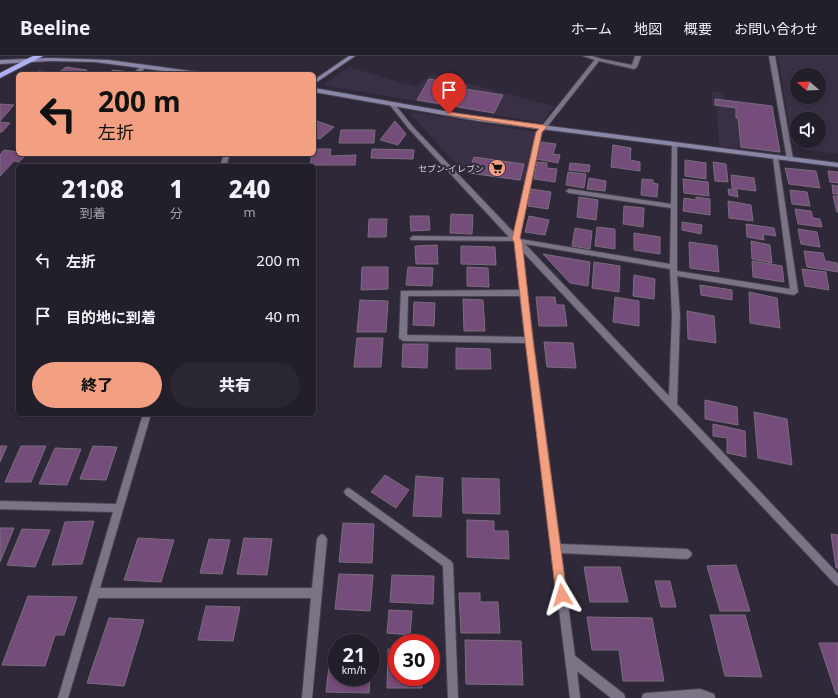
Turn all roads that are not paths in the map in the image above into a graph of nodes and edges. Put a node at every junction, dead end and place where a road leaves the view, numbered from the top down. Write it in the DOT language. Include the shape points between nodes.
graph roads {
  1 [pos="39,56"];
  2 [pos="352,56"];
  3 [pos="586,56"];
  4 [pos="638,56"];
  5 [pos="772,56"];
  6 [pos="598,59"];
  7 [pos="31,60"];
  8 [pos="0,62"];
  9 [pos="144,66"];
  10 [pos="138,72"];
  11 [pos="184,72"];
  12 [pos="0,76"];
  13 [pos="316,81"];
  14 [pos="316,90"];
  15 [pos="391,103"];
  16 [pos="544,127"];
  17 [pos="675,145"];
  18 [pos="776,158"];
  19 [pos="790,159"];
  20 [pos="838,165"];
  21 [pos="569,191"];
  22 [pos="673,206"];
  23 [pos="413,238"];
  24 [pos="517,240"];
  25 [pos="674,270"];
  26 [pos="524,293"];
  27 [pos="529,340"];
  28 [pos="673,404"];
  29 [pos="146,416"];
  30 [pos="349,492"];
  31 [pos="0,505"];
  32 [pos="119,508"];
  33 [pos="322,539"];
  34 [pos="556,548"];
  35 [pos="687,554"];
  36 [pos="838,581"];
  37 [pos="94,593"];
  38 [pos="316,593"];
  39 [pos="570,658"];
  40 [pos="63,698"];
  41 [pos="307,698"];
  42 [pos="453,698"];
  43 [pos="575,698"];
  44 [pos="620,698"];
  45 [pos="647,698"];
  46 [pos="710,698"];
  1 -- 7 [label="highway"];
  2 -- 13 [label="street"];
  3 -- 6 [label="street"];
  4 -- 6 [label="street" via="634,67"];
  5 -- 19 [label="street"];
  6 -- 16 [label="street"];
  7 -- 8 [label="street"];
  7 -- 9 [label="street" via="79,60"];
  7 -- 12 [label="highway"];
  9 -- 10 [label="street"];
  9 -- 11 [label="street"];
  14 -- 15 [label="street"];
  15 -- 16 [label="street" via="478,119"];
  15 -- 24 [label="street" via="411,128"];
  16 -- 17 [label="street"];
  16 -- 24 [label="street" via="539,132"];
  17 -- 18 [label="street"];
  17 -- 22 [label="street"];
  18 -- 19 [label="street"];
  18 -- 25 [label="street" via="794,292"];
  19 -- 20 [label="street"];
  21 -- 22 [label="street"];
  22 -- 25 [label="street"];
  23 -- 24 [label="street"];
  24 -- 25 [label="street"];
  24 -- 26 [label="street"];
  24 -- 28 [label="street"];
  25 -- 28 [label="street" via="676,316"];
  26 -- 27 [label="street"];
  26 -- 27 [label="street" via="404,293 403,338"];
  27 -- 34 [label="street"];
  28 -- 36 [label="street"];
  29 -- 32 [label="street"];
  30 -- 42 [label="street" via="448,564"];
  31 -- 32 [label="street"];
  32 -- 37 [label="street"];
  33 -- 38 [label="street"];
  34 -- 35 [label="street"];
  34 -- 39 [label="street"];
  37 -- 38 [label="street"];
  37 -- 40 [label="street"];
  38 -- 41 [label="street"];
  39 -- 43 [label="street"];
  39 -- 44 [label="street"];
  45 -- 46 [label="street" via="700,694"];
}
